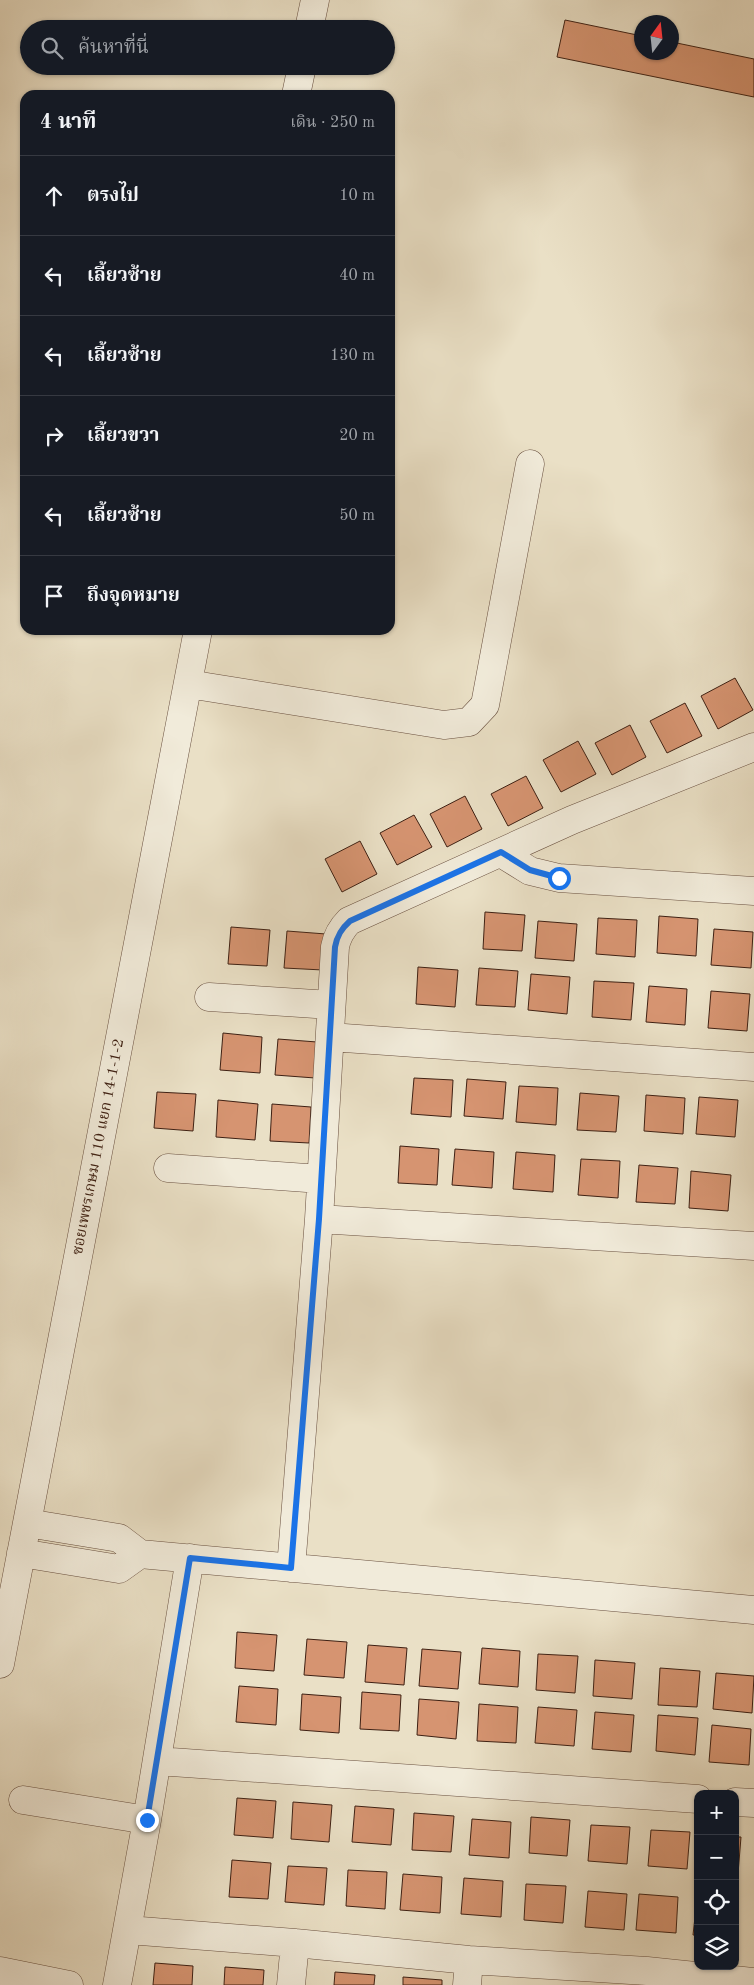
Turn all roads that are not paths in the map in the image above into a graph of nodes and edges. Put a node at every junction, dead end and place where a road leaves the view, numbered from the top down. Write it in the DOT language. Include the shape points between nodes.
graph roads {
  1 [pos="315,0"];
  2 [pos="311,20"];
  3 [pos="300,75"];
  4 [pos="297,90"];
  5 [pos="530,464"];
  6 [pos="197,635"];
  7 [pos="188,684"];
  8 [pos="754,747"];
  9 [pos="501,852"];
  10 [pos="754,891"];
  11 [pos="209,997"];
  12 [pos="332,1005"];
  13 [pos="330,1037"];
  14 [pos="754,1067"];
  15 [pos="168,1168"];
  16 [pos="321,1179"];
  17 [pos="319,1219"];
  18 [pos="754,1246"];
  19 [pos="27,1523"];
  20 [pos="21,1553"];
  21 [pos="140,1554"];
  22 [pos="190,1558"];
  23 [pos="291,1568"];
  24 [pos="754,1610"];
  25 [pos="0,1664"];
  26 [pos="157,1761"];
  27 [pos="694,1799"];
  28 [pos="23,1800"];
  29 [pos="739,1802"];
  30 [pos="754,1803"];
  31 [pos="147,1820"];
  32 [pos="128,1930"];
  33 [pos="295,1943"];
  34 [pos="0,1971"];
  35 [pos="468,1973"];
  36 [pos="646,1978"];
  37 [pos="754,1978"];
  38 [pos="754,1982"];
  39 [pos="68,1985"];
  40 [pos="117,1985"];
  41 [pos="291,1985"];
  1 -- 2 [label="street"];
  3 -- 4 [label="street"];
  5 -- 7 [label="street" via="485,705 469,722 444,725"];
  6 -- 7 [label="street, ซอยเพชรเกษม 110 แยก 14-1-1-2"];
  7 -- 19 [label="street, ซอยเพชรเกษม 110 แยก 14-1-1-2"];
  8 -- 9 [label="street"];
  9 -- 10 [label="street" via="530,870 559,878"];
  9 -- 12 [label="street" via="350,921 342,928 335,947"];
  11 -- 12 [label="street"];
  12 -- 13 [label="street"];
  13 -- 14 [label="street"];
  13 -- 16 [label="street"];
  15 -- 16 [label="street"];
  16 -- 17 [label="street"];
  17 -- 18 [label="street"];
  17 -- 23 [label="street"];
  19 -- 20 [label="street, ซอยเพชรเกษม 110 แยก 14-1-1-2"];
  19 -- 21 [label="street" via="119,1538"];
  20 -- 21 [label="street" via="119,1569"];
  20 -- 25 [label="street, ซอยเพชรเกษม 110 แยก 14-1-1-2"];
  21 -- 22 [label="street"];
  22 -- 23 [label="street"];
  22 -- 26 [label="street"];
  23 -- 24 [label="street"];
  26 -- 27 [label="street"];
  26 -- 31 [label="street"];
  28 -- 31 [label="street"];
  29 -- 30 [label="street"];
  31 -- 32 [label="street"];
  32 -- 33 [label="street"];
  32 -- 40 [label="street"];
  33 -- 35 [label="street"];
  33 -- 41 [label="street"];
  34 -- 39 [label="street"];
  35 -- 36 [label="street"];
  36 -- 38 [label="street"];
  37 -- 38 [label="street"];
}
